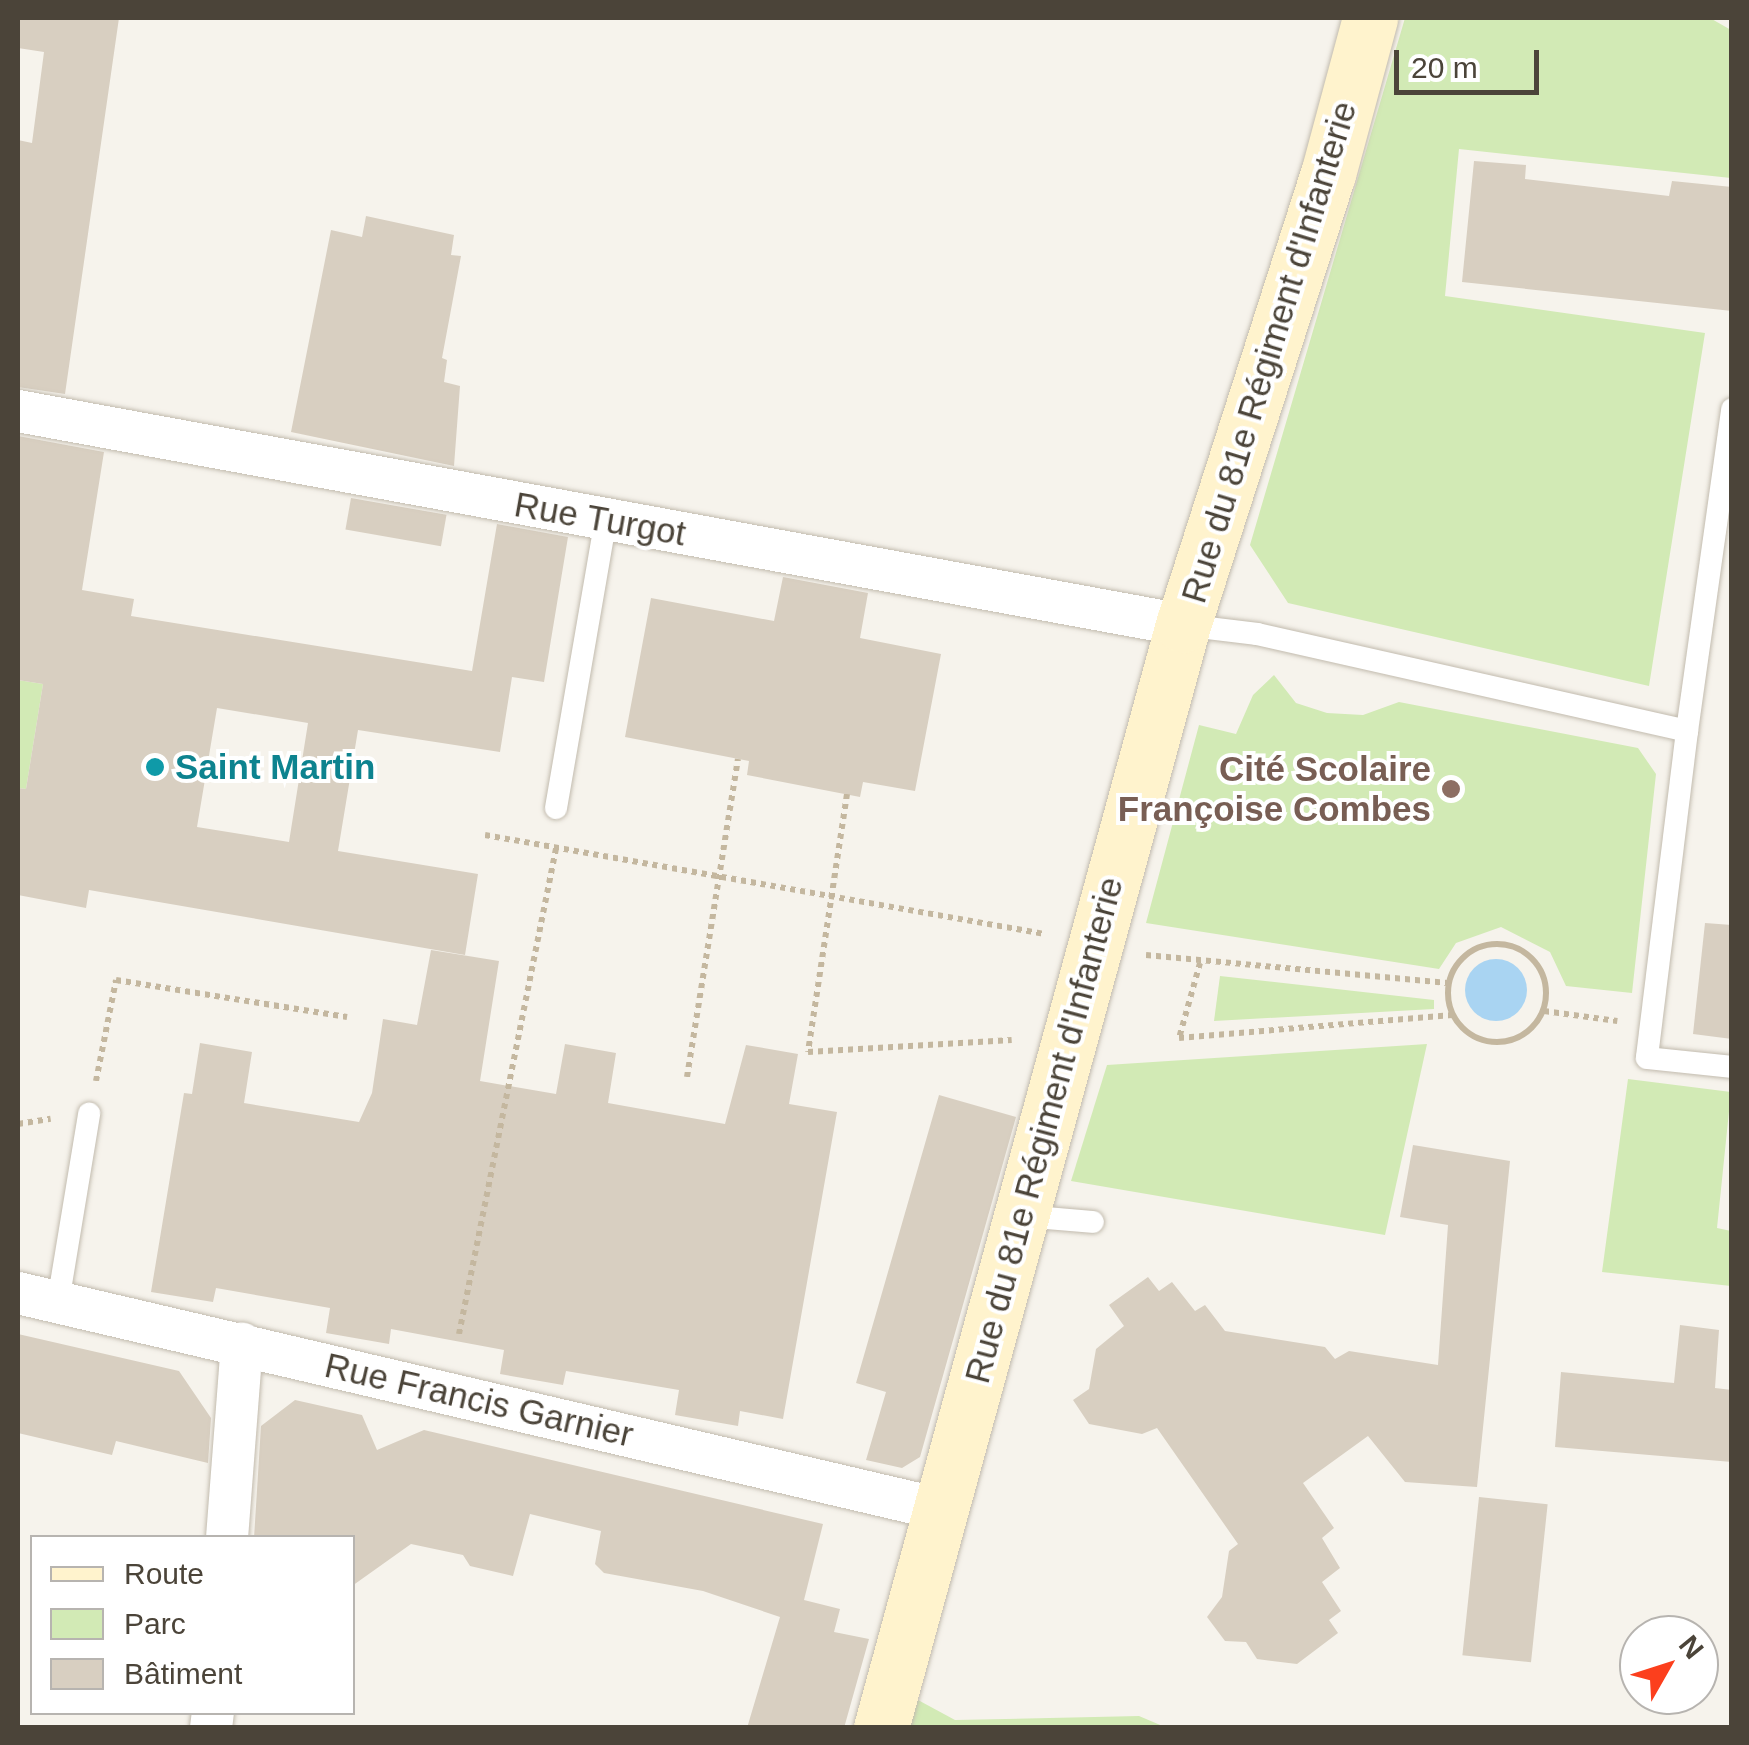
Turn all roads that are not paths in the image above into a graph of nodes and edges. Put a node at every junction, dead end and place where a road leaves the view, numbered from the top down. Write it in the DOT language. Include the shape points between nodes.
graph roads {
  1 [pos="1370,18"];
  2 [pos="1732,409"];
  3 [pos="18,411"];
  4 [pos="606,520"];
  5 [pos="1183,625"];
  6 [pos="1687,731"];
  7 [pos="556,808"];
  8 [pos="1732,1068"];
  9 [pos="89,1114"];
  10 [pos="1021,1216"];
  11 [pos="1094,1222"];
  12 [pos="38,1297"];
  13 [pos="242,1344"];
  14 [pos="940,1509"];
  15 [pos="226,1535"];
  16 [pos="881,1728"];
  1 -- 5 [label="street, Rue du 81e Régiment d'Infanterie" via="1328,174"];
  2 -- 6 [label="lane"];
  3 -- 4 [label="street, Rue Turgot"];
  4 -- 5 [label="street, Rue Turgot"];
  4 -- 7 [label="lane"];
  5 -- 6 [label="lane" via="1257,634"];
  5 -- 10 [label="street, Rue du 81e Régiment d'Infanterie"];
  6 -- 8 [label="lane" via="1647,1058"];
  9 -- 12 [label="lane"];
  10 -- 11 [label="lane"];
  10 -- 14 [label="street, Rue du 81e Régiment d'Infanterie"];
  12 -- 13 [label="street, Rue Francis Garnier"];
  13 -- 14 [label="street, Rue Francis Garnier"];
  13 -- 15 [label="street"];
  14 -- 16 [label="street, Rue du 81e Régiment d'Infanterie"];
}
